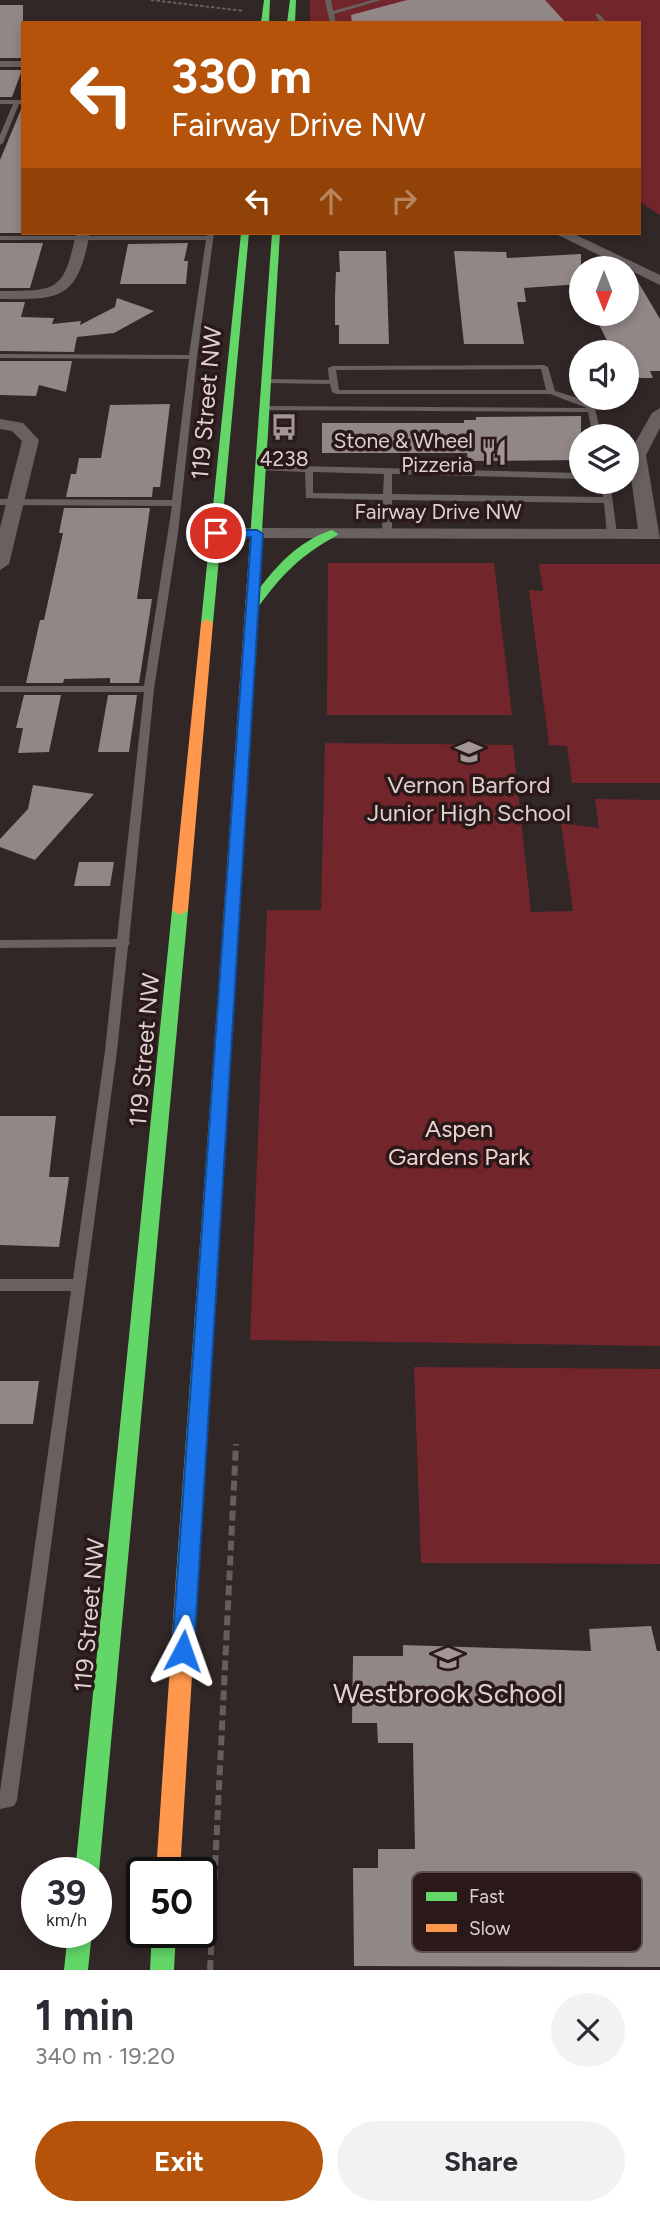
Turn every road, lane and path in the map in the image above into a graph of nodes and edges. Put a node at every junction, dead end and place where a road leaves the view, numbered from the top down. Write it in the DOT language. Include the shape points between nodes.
graph roads {
  1 [pos="151,0"];
  2 [pos="267,0"];
  3 [pos="293,0"];
  4 [pos="328,0"];
  5 [pos="378,0"];
  6 [pos="251,12"];
  7 [pos="332,13"];
  8 [pos="597,15"];
  9 [pos="265,21"];
  10 [pos="291,21"];
  11 [pos="333,21"];
  12 [pos="602,21"];
  13 [pos="0,64"];
  14 [pos="21,64"];
  15 [pos="0,102"];
  16 [pos="20,102"];
  17 [pos="0,143"];
  18 [pos="211,235"];
  19 [pos="245,235"];
  20 [pos="276,235"];
  21 [pos="565,235"];
  22 [pos="83,236"];
  23 [pos="0,239"];
  24 [pos="660,281"];
  25 [pos="0,295"];
  26 [pos="0,356"];
  27 [pos="193,356"];
  28 [pos="267,381"];
  29 [pos="333,382"];
  30 [pos="551,392"];
  31 [pos="569,398"];
  32 [pos="265,408"];
  33 [pos="569,410"];
  34 [pos="592,410"];
  35 [pos="660,413"];
  36 [pos="0,424"];
  37 [pos="595,424"];
  38 [pos="262,468"];
  39 [pos="309,470"];
  40 [pos="388,473"];
  41 [pos="569,476"];
  42 [pos="607,494"];
  43 [pos="388,498"];
  44 [pos="608,500"];
  45 [pos="8,502"];
  46 [pos="176,503"];
  47 [pos="216,533"];
  48 [pos="257,534"];
  49 [pos="332,534"];
  50 [pos="387,534"];
  51 [pos="612,534"];
  52 [pos="654,534"];
  53 [pos="0,565"];
  54 [pos="253,606"];
  55 [pos="0,689"];
  56 [pos="149,689"];
  57 [pos="124,943"];
  58 [pos="0,944"];
  59 [pos="0,1285"];
  60 [pos="79,1285"];
  61 [pos="0,1800"];
  62 [pos="88,1857"];
  63 [pos="169,1857"];
  64 [pos="78,1948"];
  65 [pos="163,1948"];
  66 [pos="76,1970"];
  67 [pos="162,1970"];
  1 -- 6 [label="path"];
  2 -- 9 [label="main road"];
  3 -- 10 [label="main road"];
  4 -- 7 [label="lane"];
  5 -- 7 [label="lane"];
  7 -- 11 [label="lane"];
  8 -- 12 [label="lane"];
  13 -- 14 [label="street"];
  15 -- 16 [label="lane"];
  16 -- 17 [label="lane"];
  18 -- 22 [label="lane"];
  18 -- 27 [label="lane"];
  19 -- 47 [label="main road, 119 Street NW"];
  20 -- 28 [label="main road"];
  21 -- 24 [label="street"];
  22 -- 23 [label="lane"];
  22 -- 25 [label="street" via="71,279 59,288"];
  26 -- 27 [label="lane"];
  27 -- 46 [label="lane"];
  28 -- 29 [label="lane"];
  28 -- 32 [label="main road"];
  29 -- 30 [label="lane" via="336,392"];
  29 -- 30 [label="lane" via="332,368 544,366"];
  30 -- 31 [label="lane"];
  32 -- 33 [label="lane"];
  32 -- 38 [label="main road"];
  34 -- 37 [label="lane"];
  35 -- 52 [label="street" via="637,455"];
  36 -- 45 [label="street" via="25,431 31,440"];
  38 -- 39 [label="lane"];
  38 -- 48 [label="main road"];
  39 -- 40 [label="lane"];
  39 -- 43 [label="lane" via="309,496"];
  40 -- 41 [label="lane"];
  40 -- 43 [label="lane"];
  42 -- 44 [label="lane"];
  43 -- 44 [label="lane"];
  43 -- 50 [label="lane"];
  44 -- 51 [label="lane"];
  45 -- 46 [label="lane"];
  45 -- 53 [label="street"];
  46 -- 56 [label="lane"];
  47 -- 48 [label="street, Fairway Drive NW"];
  47 -- 62 [label="main road, 119 Street NW"];
  48 -- 49 [label="street, Fairway Drive NW"];
  48 -- 54 [label="main road"];
  49 -- 50 [label="street, Fairway Drive NW"];
  49 -- 54 [label="main road" via="285,561"];
  50 -- 51 [label="street, Fairway Drive NW"];
  51 -- 52 [label="street, Fairway Drive NW"];
  54 -- 63 [label="main road"];
  55 -- 56 [label="lane"];
  56 -- 57 [label="lane"];
  57 -- 58 [label="lane"];
  57 -- 60 [label="lane"];
  59 -- 60 [label="lane"];
  60 -- 61 [label="lane" via="8,1800"];
  64 -- 66 [label="main road"];
  65 -- 67 [label="main road"];
}
